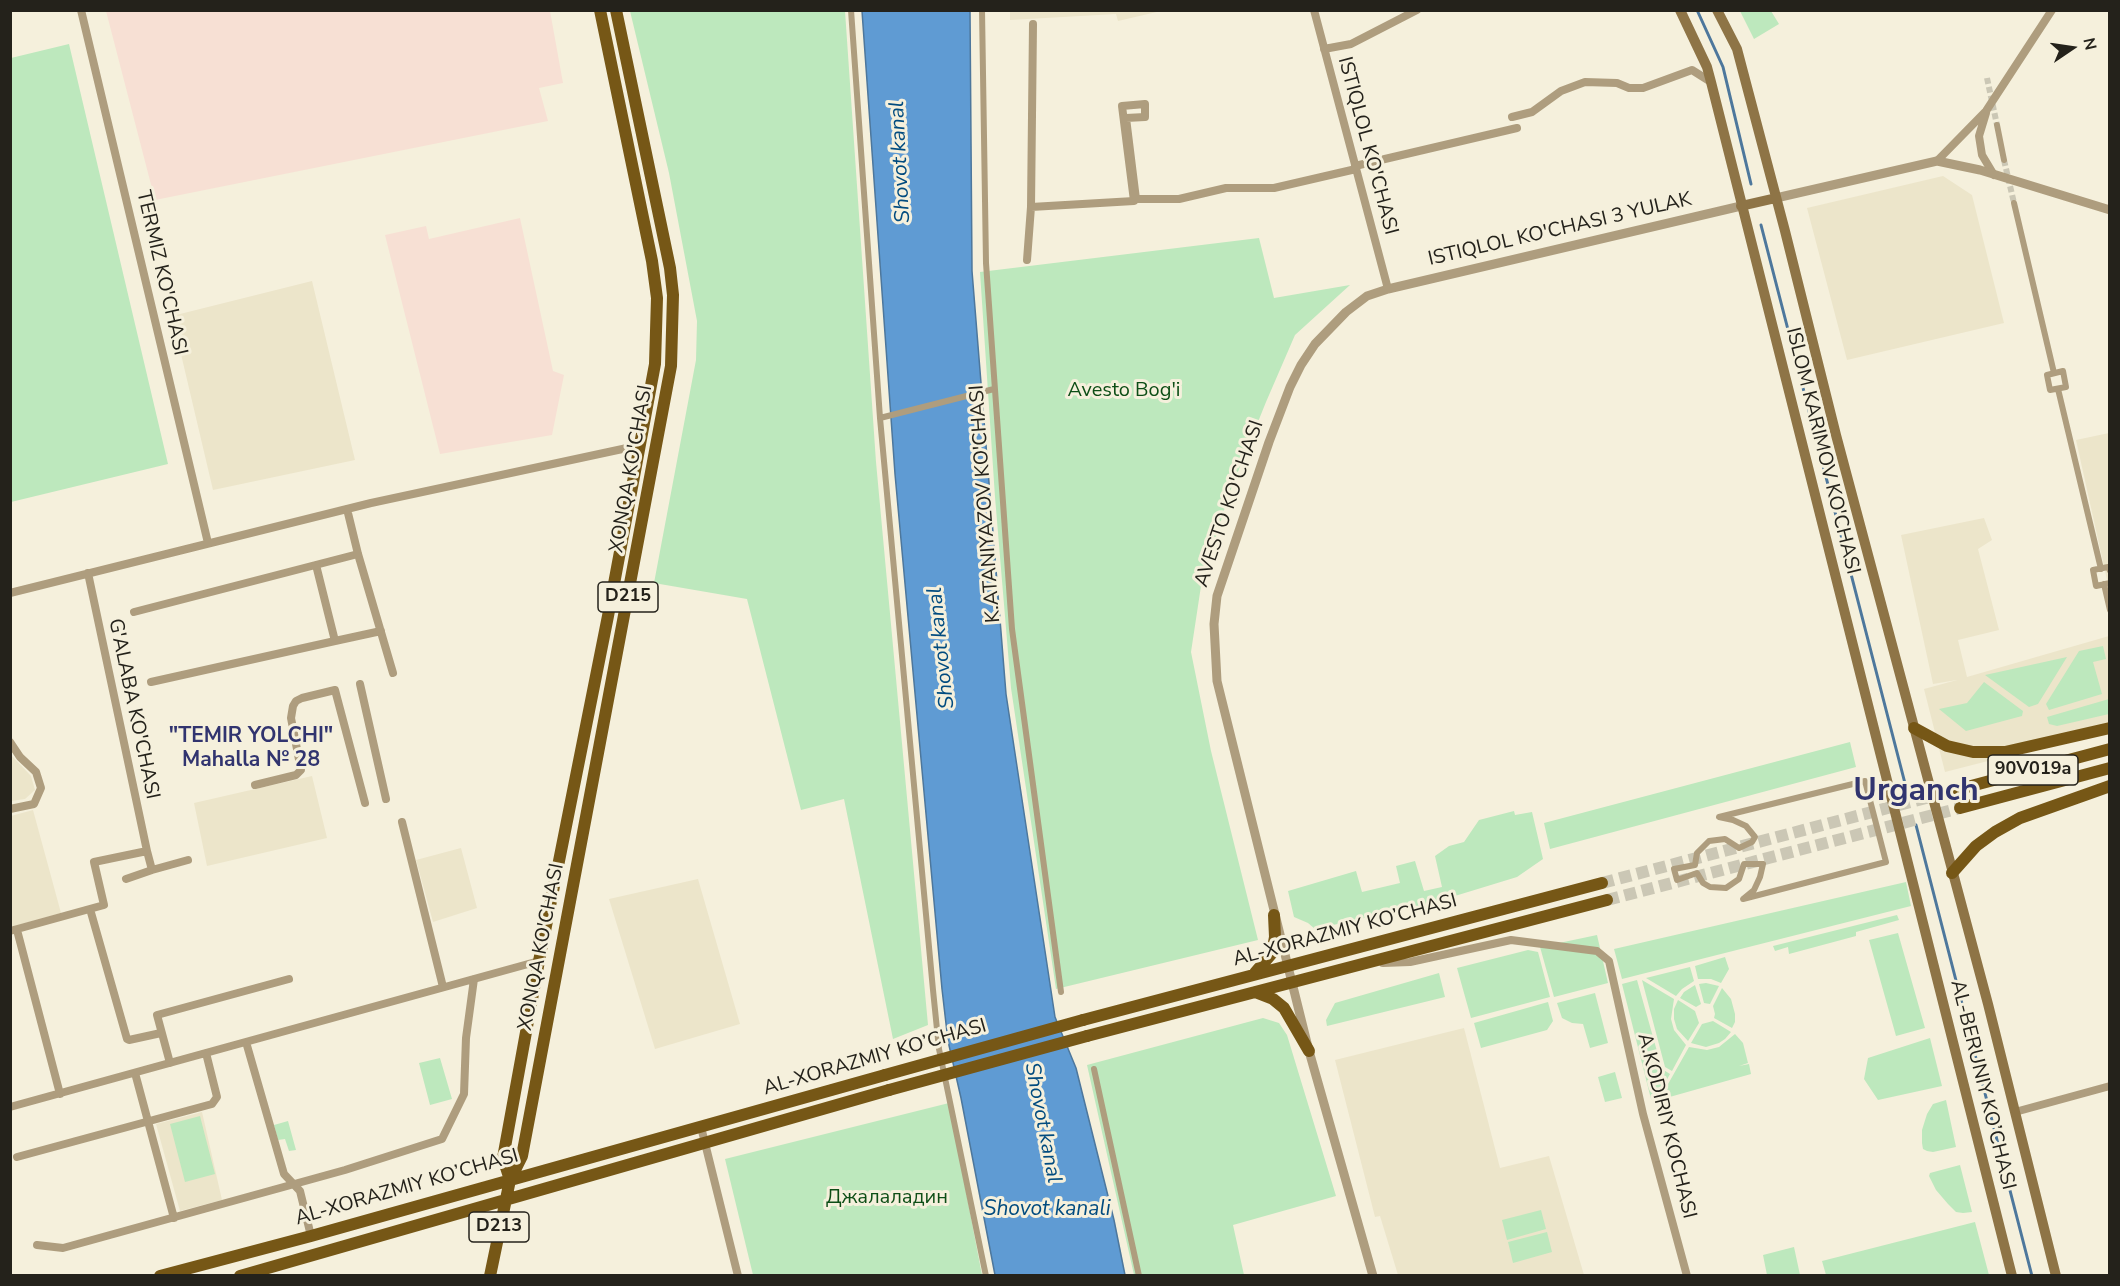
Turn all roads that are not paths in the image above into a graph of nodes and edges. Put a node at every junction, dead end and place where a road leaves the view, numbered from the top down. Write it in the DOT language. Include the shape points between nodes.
graph roads {
  1 [pos="81,10"];
  2 [pos="600,10"];
  3 [pos="616,10"];
  4 [pos="851,10"];
  5 [pos="982,10"];
  6 [pos="1314,10"];
  7 [pos="1417,10"];
  8 [pos="1680,10"];
  9 [pos="1717,10"];
  10 [pos="2052,10"];
  11 [pos="1033,24"];
  12 [pos="1324,49"];
  13 [pos="629,75"];
  14 [pos="615,78"];
  15 [pos="1711,82"];
  16 [pos="1986,111"];
  17 [pos="1512,117"];
  18 [pos="1997,125"];
  19 [pos="1517,128"];
  20 [pos="2004,160"];
  21 [pos="1937,161"];
  22 [pos="1355,167"];
  23 [pos="1994,175"];
  24 [pos="1776,198"];
  25 [pos="2014,203"];
  26 [pos="1742,206"];
  27 [pos="1031,207"];
  28 [pos="2109,210"];
  29 [pos="1027,260"];
  30 [pos="1388,289"];
  31 [pos="2054,373"];
  32 [pos="2058,388"];
  33 [pos="994,389"];
  34 [pos="880,418"];
  35 [pos="641,445"];
  36 [pos="347,509"];
  37 [pos="208,543"];
  38 [pos="358,554"];
  39 [pos="316,565"];
  40 [pos="2101,569"];
  41 [pos="2109,572"];
  42 [pos="88,573"];
  43 [pos="2107,584"];
  44 [pos="10,593"];
  45 [pos="2109,610"];
  46 [pos="134,612"];
  47 [pos="609,616"];
  48 [pos="624,619"];
  49 [pos="381,631"];
  50 [pos="335,641"];
  51 [pos="393,673"];
  52 [pos="151,682"];
  53 [pos="360,684"];
  54 [pos="1914,728"];
  55 [pos="2109,728"];
  56 [pos="10,742"];
  57 [pos="2109,749"];
  58 [pos="2109,768"];
  59 [pos="1865,781"];
  60 [pos="255,785"];
  61 [pos="2109,786"];
  62 [pos="1956,790"];
  63 [pos="386,799"];
  64 [pos="365,803"];
  65 [pos="1960,808"];
  66 [pos="10,809"];
  67 [pos="402,822"];
  68 [pos="147,851"];
  69 [pos="188,860"];
  70 [pos="152,870"];
  71 [pos="1952,873"];
  72 [pos="126,879"];
  73 [pos="1602,883"];
  74 [pos="1958,894"];
  75 [pos="1606,900"];
  76 [pos="1918,903"];
  77 [pos="90,909"];
  78 [pos="1274,915"];
  79 [pos="14,930"];
  80 [pos="539,961"];
  81 [pos="1360,964"];
  82 [pos="1287,966"];
  83 [pos="1253,975"];
  84 [pos="289,979"];
  85 [pos="474,979"];
  86 [pos="1291,982"];
  87 [pos="443,987"];
  88 [pos="1061,992"];
  89 [pos="1255,992"];
  90 [pos="161,1033"];
  91 [pos="246,1042"];
  92 [pos="1309,1051"];
  93 [pos="206,1053"];
  94 [pos="170,1063"];
  95 [pos="1094,1069"];
  96 [pos="135,1073"];
  97 [pos="2109,1086"];
  98 [pos="60,1094"];
  99 [pos="10,1107"];
  100 [pos="2015,1112"];
  101 [pos="148,1121"];
  102 [pos="701,1127"];
  103 [pos="706,1143"];
  104 [pos="17,1157"];
  105 [pos="510,1180"];
  106 [pos="294,1184"];
  107 [pos="505,1200"];
  108 [pos="174,1218"];
  109 [pos="311,1236"];
  110 [pos="37,1245"];
  111 [pos="160,1275"];
  112 [pos="240,1275"];
  113 [pos="490,1275"];
  114 [pos="738,1275"];
  115 [pos="986,1275"];
  116 [pos="1139,1275"];
  117 [pos="1373,1275"];
  118 [pos="1688,1275"];
  119 [pos="2012,1275"];
  120 [pos="2056,1275"];
  1 -- 37 [label="street, TERMIZ KO'CHASI"];
  2 -- 14 [label="main road, XONQA KO'CHASI / D215"];
  3 -- 13 [label="main road, XONQA KO'CHASI / D215"];
  4 -- 34 [label="street"];
  5 -- 33 [label="street, K.ATANIYAZOV KO'CHASI" via="986,263"];
  6 -- 12 [label="street, ISTIQLOL KO'CHASI"];
  7 -- 12 [label="street" via="1351,44"];
  8 -- 15 [label="main road, ISLOM KARIMOV KO'CHASI"];
  9 -- 24 [label="main road, ISLOM KARIMOV KO'CHASI" via="1737,49"];
  10 -- 16 [label="street"];
  11 -- 27 [label="street"];
  12 -- 22 [label="street, ISTIQLOL KO'CHASI"];
  13 -- 14 [label="main road"];
  13 -- 48 [label="main road, XONQA KO'CHASI / D215" via="670,268 673,330 671,366"];
  14 -- 35 [label="main road, XONQA KO'CHASI / D215" via="657,298 655,364"];
  15 -- 17 [label="street" via="1692,70 1642,88 1585,82 1561,91 1532,112"];
  15 -- 26 [label="main road, ISLOM KARIMOV KO'CHASI"];
  16 -- 21 [label="street"];
  16 -- 23 [label="street" via="1979,136 1982,155"];
  18 -- 20 [label="street"];
  19 -- 22 [label="street"];
  21 -- 23 [label="street"];
  21 -- 24 [label="street"];
  22 -- 27 [label="street" via="1274,188 1226,188 1179,199 1136,199 1126,118 1145,117 1145,104 1122,106 1134,201"];
  22 -- 30 [label="street, ISTIQLOL KO'CHASI"];
  23 -- 28 [label="street"];
  24 -- 26 [label="main road"];
  24 -- 54 [label="main road, ISLOM KARIMOV KO'CHASI"];
  25 -- 31 [label="street"];
  26 -- 30 [label="street, ISTIQLOL KO'CHASI 3 YULAK"];
  26 -- 76 [label="main road, ISLOM KARIMOV KO'CHASI"];
  27 -- 29 [label="street"];
  30 -- 78 [label="street, AVESTO KO'CHASI" via="1367,296 1346,312 1301,365 1269,442 1217,596 1217,681"];
  31 -- 32 [label="street" via="2047,375 2050,390"];
  31 -- 32 [label="street" via="2063,371 2066,387"];
  32 -- 40 [label="street"];
  33 -- 34 [label="street"];
  33 -- 88 [label="street, K.ATANIYAZOV KO'CHASI" via="1012,629"];
  34 -- 115 [label="street" via="939,1049"];
  35 -- 36 [label="street"];
  35 -- 47 [label="main road, XONQA KO'CHASI / D215"];
  36 -- 37 [label="street"];
  36 -- 38 [label="street"];
  37 -- 42 [label="street"];
  38 -- 39 [label="street, G'ALABA KO'CHASI"];
  38 -- 49 [label="street"];
  39 -- 46 [label="street, G'ALABA KO'CHASI"];
  39 -- 50 [label="street"];
  40 -- 41 [label="street" via="2109,567"];
  40 -- 43 [label="street" via="2093,570 2096,586"];
  42 -- 44 [label="street"];
  42 -- 68 [label="street, G'ALABA KO'CHASI"];
  43 -- 45 [label="street"];
  47 -- 48 [label="main road"];
  47 -- 80 [label="main road, XONQA KO'CHASI / D215"];
  48 -- 105 [label="main road, XONQA KO'CHASI / D215" via="522,1156"];
  49 -- 50 [label="street, G'ALABA KO'CHASI"];
  49 -- 51 [label="street"];
  50 -- 52 [label="street, G'ALABA KO'CHASI"];
  53 -- 63 [label="street"];
  54 -- 55 [label="main road" via="1947,746 1973,752 2005,752"];
  54 -- 71 [label="main road, ISLOM KARIMOV KO'CHASI"];
  56 -- 66 [label="street" via="36,772 41,788 34,804"];
  57 -- 62 [label="main road, 90V019a"];
  58 -- 65 [label="main road, 90V019a"];
  59 -- 59 [label="street" via="1719,817 1740,823 1755,837 1752,842 1739,848 1725,839 1708,841 1697,852 1695,865 1674,869 1677,880 1696,873 1710,887 1726,888 1739,879 1744,864 1763,864 1754,890 1743,899 1886,862"];
  60 -- 64 [label="street" via="296,775 301,770 291,718 293,706 302,698 335,690"];
  61 -- 71 [label="main road" via="2030,814 1995,832"];
  67 -- 87 [label="street"];
  68 -- 70 [label="street, G'ALABA KO'CHASI"];
  68 -- 77 [label="street" via="94,862 104,905"];
  69 -- 70 [label="street"];
  70 -- 72 [label="street"];
  71 -- 74 [label="main road, ISLOM KARIMOV KO'CHASI"];
  73 -- 82 [label="main road, AL-XORAZMIY KO’CHASI"];
  74 -- 100 [label="main road, AL-BERUNIY KO’CHASI"];
  75 -- 81 [label="main road, AL-XORAZMIY KO’CHASI"];
  76 -- 119 [label="main road, AL-BERUNIY KO’CHASI"];
  77 -- 79 [label="street"];
  77 -- 90 [label="street" via="127,1039"];
  78 -- 82 [label="street, AVESTO KO'CHASI"];
  78 -- 83 [label="main road" via="1272,953"];
  79 -- 98 [label="street"];
  80 -- 85 [label="street"];
  80 -- 105 [label="main road, XONQA KO'CHASI / D215" via="503,1158"];
  81 -- 86 [label="main road, AL-XORAZMIY KO’CHASI"];
  81 -- 118 [label="street, A.KODIRIY KOCHASI" via="1410,962 1511,940 1597,951 1609,961 1643,1114"];
  82 -- 83 [label="main road, AL-XORAZMIY KO’CHASI"];
  82 -- 86 [label="street, AVESTO KO'CHASI"];
  83 -- 102 [label="main road, AL-XORAZMIY KO’CHASI, bridge"];
  84 -- 90 [label="street" via="157,1015"];
  85 -- 87 [label="street"];
  85 -- 106 [label="street" via="464,1094 442,1138"];
  86 -- 89 [label="main road, AL-XORAZMIY KO’CHASI"];
  86 -- 92 [label="street, AVESTO KO'CHASI"];
  87 -- 91 [label="street"];
  89 -- 92 [label="main road" via="1284,1008"];
  89 -- 103 [label="main road, AL-XORAZMIY KO’CHASI, bridge"];
  90 -- 94 [label="street"];
  91 -- 93 [label="street"];
  91 -- 106 [label="street" via="284,1174"];
  92 -- 117 [label="street, AVESTO KO'CHASI"];
  93 -- 94 [label="street"];
  93 -- 101 [label="street" via="217,1097 212,1104"];
  94 -- 96 [label="street"];
  95 -- 116 [label="street"];
  96 -- 98 [label="street"];
  96 -- 101 [label="street"];
  97 -- 100 [label="street, AL-BERUNIY KO’CHASI"];
  98 -- 99 [label="street"];
  100 -- 120 [label="main road, AL-BERUNIY KO’CHASI"];
  101 -- 104 [label="street"];
  101 -- 108 [label="street"];
  102 -- 103 [label="street"];
  102 -- 105 [label="main road, AL-XORAZMIY KO’CHASI"];
  103 -- 107 [label="main road, AL-XORAZMIY KO’CHASI"];
  103 -- 114 [label="street"];
  105 -- 107 [label="main road, XONQA KO'CHASI / D213"];
  105 -- 109 [label="main road, AL-XORAZMIY KO’CHASI"];
  106 -- 108 [label="street"];
  106 -- 109 [label="street" via="300,1191"];
  107 -- 112 [label="main road, AL-XORAZMIY KO’CHASI"];
  107 -- 113 [label="main road, XONQA KO'CHASI / D213"];
  108 -- 110 [label="street" via="63,1248"];
  109 -- 111 [label="main road, AL-XORAZMIY KO’CHASI"];
}
